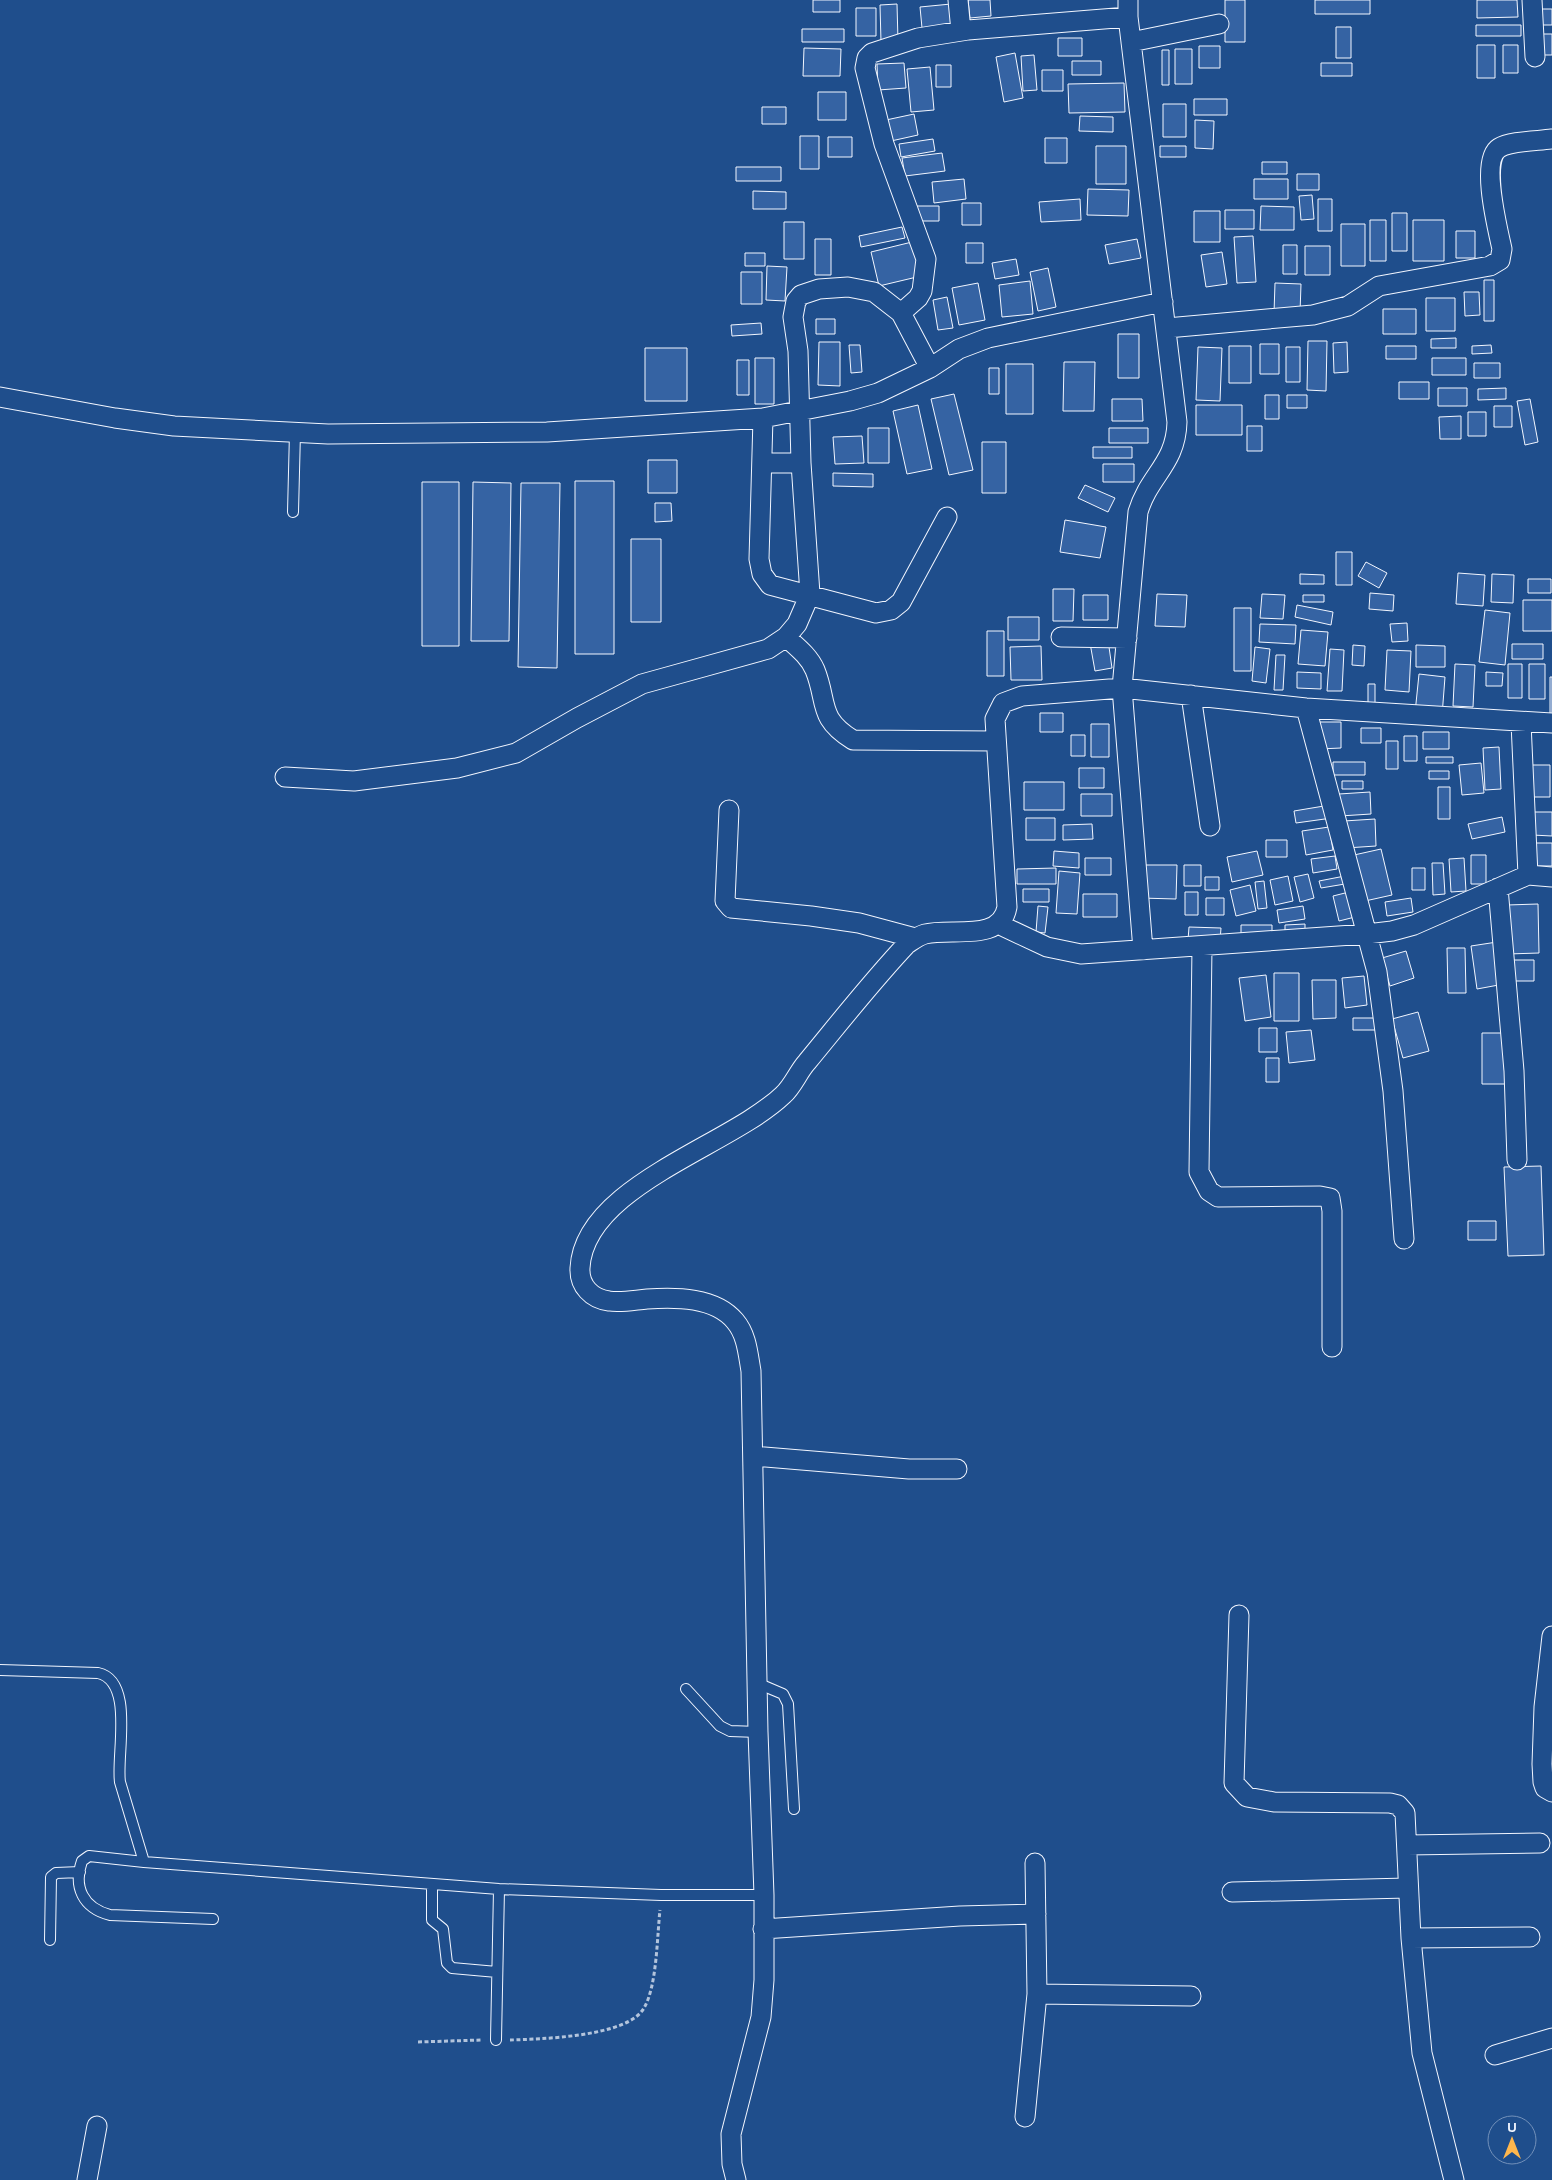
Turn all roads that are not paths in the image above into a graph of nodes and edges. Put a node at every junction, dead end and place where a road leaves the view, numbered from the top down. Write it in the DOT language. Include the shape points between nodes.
graph roads {
  1 [pos="958,0"];
  2 [pos="1532,0"];
  3 [pos="1128,9"];
  4 [pos="1219,24"];
  5 [pos="961,31"];
  6 [pos="1131,42"];
  7 [pos="1535,56"];
  8 [pos="1552,139"];
  9 [pos="1163,302"];
  10 [pos="901,313"];
  11 [pos="1167,328"];
  12 [pos="930,368"];
  13 [pos="0,397"];
  14 [pos="800,410"];
  15 [pos="763,418"];
  16 [pos="294,432"];
  17 [pos="763,463"];
  18 [pos="801,463"];
  19 [pos="294,512"];
  20 [pos="947,517"];
  21 [pos="810,594"];
  22 [pos="786,637"];
  23 [pos="1061,637"];
  24 [pos="1127,638"];
  25 [pos="1122,688"];
  26 [pos="1191,695"];
  27 [pos="1306,708"];
  28 [pos="1521,723"];
  29 [pos="1552,723"];
  30 [pos="995,742"];
  31 [pos="285,777"];
  32 [pos="729,810"];
  33 [pos="1210,826"];
  34 [pos="1528,875"];
  35 [pos="1552,877"];
  36 [pos="1498,888"];
  37 [pos="998,924"];
  38 [pos="1367,934"];
  39 [pos="915,938"];
  40 [pos="1202,947"];
  41 [pos="1143,950"];
  42 [pos="1517,1160"];
  43 [pos="1404,1239"];
  44 [pos="1332,1347"];
  45 [pos="752,1456"];
  46 [pos="956,1469"];
  47 [pos="1239,1615"];
  48 [pos="1552,1636"];
  49 [pos="0,1670"];
  50 [pos="757,1683"];
  51 [pos="686,1689"];
  52 [pos="758,1732"];
  53 [pos="1552,1792"];
  54 [pos="794,1809"];
  55 [pos="1540,1843"];
  56 [pos="1407,1845"];
  57 [pos="144,1862"];
  58 [pos="1035,1863"];
  59 [pos="80,1872"];
  60 [pos="432,1885"];
  61 [pos="1408,1888"];
  62 [pos="499,1889"];
  63 [pos="1232,1892"];
  64 [pos="764,1895"];
  65 [pos="1036,1914"];
  66 [pos="213,1919"];
  67 [pos="763,1929"];
  68 [pos="1530,1937"];
  69 [pos="1411,1938"];
  70 [pos="50,1940"];
  71 [pos="497,1972"];
  72 [pos="1037,1994"];
  73 [pos="1191,1996"];
  74 [pos="1552,2038"];
  75 [pos="496,2040"];
  76 [pos="1495,2055"];
  77 [pos="1025,2117"];
  78 [pos="96,2126"];
  79 [pos="87,2180"];
  80 [pos="736,2180"];
  81 [pos="1454,2180"];
  1 -- 5 [label="street"];
  2 -- 7 [label="street"];
  3 -- 5 [label="street"];
  3 -- 6 [label="street"];
  4 -- 6 [label="street"];
  5 -- 10 [label="street" via="918,38 872,53 866,62 884,144 926,259 922,291"];
  6 -- 9 [label="street"];
  8 -- 11 [label="street" via="1507,145 1497,149 1493,156 1490,180 1502,249 1500,260 1490,266 1379,286 1348,306 1313,315"];
  9 -- 11 [label="street"];
  9 -- 12 [label="street" via="988,338 959,349"];
  10 -- 12 [label="street"];
  10 -- 14 [label="street" via="874,292 860,288 819,289 801,295 793,309"];
  11 -- 24 [label="street" via="1176,438 1169,459 1147,490 1138,512"];
  12 -- 14 [label="street" via="878,393 850,402"];
  13 -- 16 [label="street" via="174,426"];
  14 -- 15 [label="street"];
  14 -- 18 [label="street"];
  15 -- 16 [label="street" via="547,432"];
  15 -- 17 [label="street"];
  16 -- 19 [label="lane"];
  17 -- 18 [label="street"];
  17 -- 21 [label="street" via="758,559 762,574 770,585"];
  18 -- 21 [label="street"];
  20 -- 21 [label="street" via="901,602 891,610 876,613"];
  21 -- 22 [label="street" via="797,624"];
  22 -- 30 [label="street" via="804,653 815,669 825,713 839,732 853,740"];
  22 -- 31 [label="street" via="768,650 642,684 516,753 457,768 354,781"];
  23 -- 24 [label="street"];
  24 -- 25 [label="street"];
  25 -- 26 [label="street"];
  25 -- 30 [label="street" via="1011,699 1003,703 995,719"];
  25 -- 41 [label="street"];
  26 -- 27 [label="street"];
  26 -- 33 [label="street"];
  27 -- 28 [label="street"];
  27 -- 38 [label="street"];
  28 -- 29 [label="street"];
  28 -- 34 [label="street"];
  30 -- 37 [label="street" via="1007,907"];
  32 -- 39 [label="street" via="724,901 731,908 859,923"];
  34 -- 35 [label="street"];
  34 -- 36 [label="street"];
  36 -- 38 [label="street" via="1414,925"];
  36 -- 42 [label="street" via="1514,1072"];
  37 -- 39 [label="street" via="988,929 930,933"];
  37 -- 41 [label="street" via="1033,942 1063,952"];
  38 -- 40 [label="street"];
  38 -- 43 [label="street" via="1384,1016"];
  39 -- 45 [label="street" via="898,954 784,1094 759,1115 633,1190 600,1218 581,1256 579,1271 582,1285 591,1295 608,1301 675,1299 700,1302 714,1305 736,1321 744,1334 751,1371"];
  40 -- 41 [label="street"];
  40 -- 44 [label="street" via="1199,1172 1209,1191 1218,1197 1330,1198"];
  45 -- 46 [label="street" via="909,1469"];
  45 -- 50 [label="street"];
  47 -- 56 [label="street" via="1234,1783 1247,1797 1274,1802 1390,1803 1405,1813"];
  48 -- 53 [label="street" via="1542,1764 1545,1788"];
  49 -- 57 [label="lane" via="98,1673 111,1679 119,1699 121,1718 118,1771"];
  50 -- 52 [label="street"];
  50 -- 54 [label="lane" via="783,1694 788,1704"];
  51 -- 52 [label="lane" via="720,1726"];
  52 -- 64 [label="street"];
  55 -- 56 [label="street"];
  56 -- 61 [label="street"];
  57 -- 59 [label="lane" via="89,1856 82,1861"];
  57 -- 60 [label="lane"];
  58 -- 65 [label="street"];
  59 -- 66 [label="lane" via="83,1898 97,1912"];
  59 -- 70 [label="lane" via="51,1876"];
  60 -- 62 [label="lane"];
  60 -- 71 [label="lane" via="432,1920 443,1929 447,1963 452,1968"];
  61 -- 63 [label="street"];
  61 -- 69 [label="street"];
  62 -- 64 [label="lane"];
  62 -- 71 [label="lane"];
  64 -- 67 [label="street"];
  65 -- 67 [label="street"];
  65 -- 72 [label="street"];
  67 -- 80 [label="street" via="761,2017 731,2134"];
  68 -- 69 [label="street"];
  69 -- 81 [label="street" via="1422,2053"];
  71 -- 75 [label="lane"];
  72 -- 73 [label="street"];
  72 -- 77 [label="street"];
  74 -- 76 [label="street"];
  78 -- 79 [label="street"];
}
